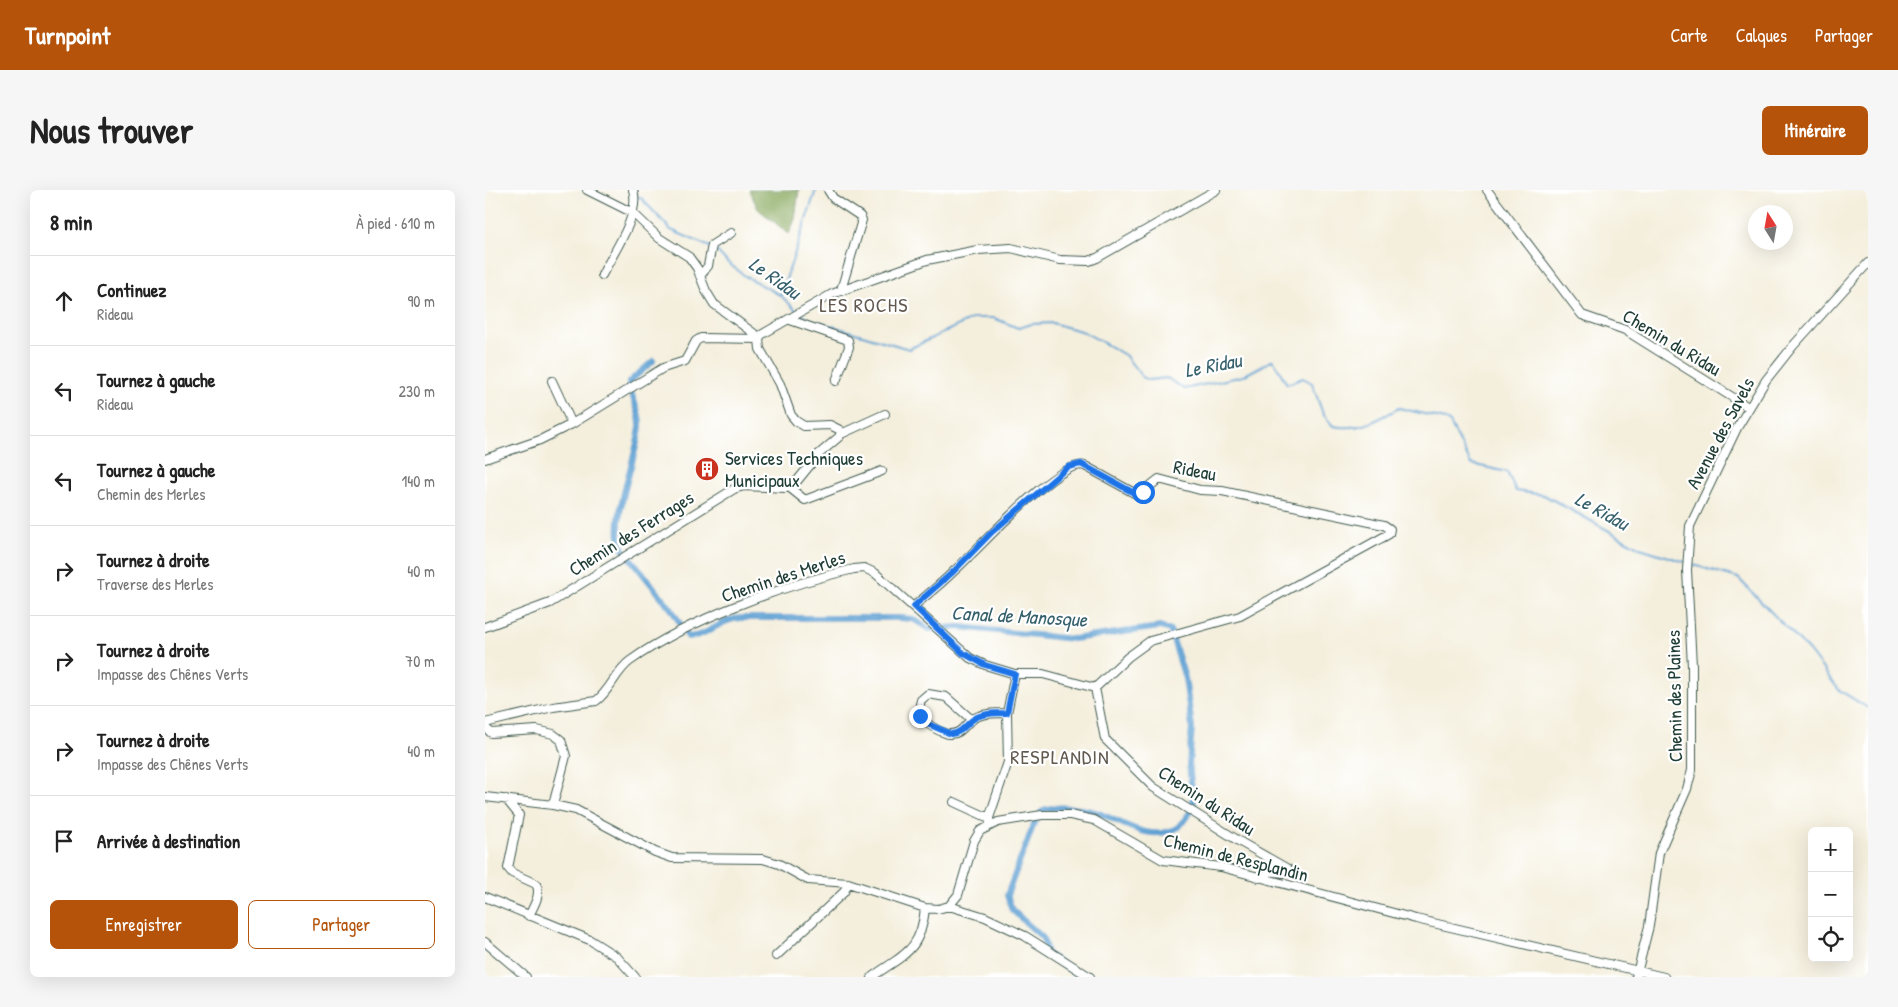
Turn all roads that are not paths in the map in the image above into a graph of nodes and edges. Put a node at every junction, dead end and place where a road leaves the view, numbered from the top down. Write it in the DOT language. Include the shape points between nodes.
graph roads {
  1 [pos="587,190"];
  2 [pos="828,190"];
  3 [pos="1216,190"];
  4 [pos="1487,190"];
  5 [pos="634,195"];
  6 [pos="633,213"];
  7 [pos="731,234"];
  8 [pos="1868,263"];
  9 [pos="602,275"];
  10 [pos="700,276"];
  11 [pos="841,290"];
  12 [pos="796,316"];
  13 [pos="758,337"];
  14 [pos="551,380"];
  15 [pos="836,381"];
  16 [pos="1748,407"];
  17 [pos="885,414"];
  18 [pos="572,424"];
  19 [pos="841,434"];
  20 [pos="485,459"];
  21 [pos="882,471"];
  22 [pos="790,488"];
  23 [pos="1688,562"];
  24 [pos="914,606"];
  25 [pos="485,627"];
  26 [pos="1015,674"];
  27 [pos="1095,688"];
  28 [pos="1007,713"];
  29 [pos="972,720"];
  30 [pos="485,723"];
  31 [pos="485,727"];
  32 [pos="485,797"];
  33 [pos="506,799"];
  34 [pos="954,802"];
  35 [pos="553,805"];
  36 [pos="990,822"];
  37 [pos="1259,878"];
  38 [pos="837,883"];
  39 [pos="848,883"];
  40 [pos="485,897"];
  41 [pos="949,906"];
  42 [pos="925,908"];
  43 [pos="529,916"];
  44 [pos="799,928"];
  45 [pos="485,942"];
  46 [pos="776,956"];
  47 [pos="1636,973"];
  48 [pos="526,977"];
  49 [pos="635,977"];
  50 [pos="872,977"];
  51 [pos="1090,977"];
  52 [pos="1664,977"];
  1 -- 6 [label="street"];
  2 -- 11 [label="street" via="830,196 863,220"];
  3 -- 11 [label="street" via="1106,255 1089,261 1060,260 1011,248 978,250 927,260"];
  4 -- 16 [label="street, Chemin du Ridau" via="1582,315 1625,330"];
  5 -- 6 [label="street"];
  6 -- 9 [label="street"];
  6 -- 10 [label="street" via="659,238 689,256"];
  7 -- 10 [label="street" via="711,247 707,266"];
  8 -- 16 [label="street, Avenue des Savels" via="1776,366"];
  10 -- 13 [label="street" via="714,304"];
  11 -- 12 [label="street"];
  12 -- 13 [label="street"];
  12 -- 15 [label="street" via="848,340 849,347"];
  13 -- 18 [label="street" via="701,338 686,360 663,368"];
  13 -- 19 [label="street" via="760,349 796,421 810,427 836,426"];
  14 -- 18 [label="street"];
  16 -- 23 [label="street, Avenue des Savels" via="1690,526"];
  17 -- 19 [label="street"];
  18 -- 20 [label="street" via="540,440"];
  19 -- 22 [label="street"];
  21 -- 22 [label="street" via="805,500"];
  22 -- 25 [label="street, Chemin des Ferrages" via="754,486 734,489 550,603"];
  23 -- 47 [label="street, Chemin des Plaines" via="1692,770 1689,785 1659,854 1649,926"];
  24 -- 26 [label="street, Chemin des Merles" via="970,658"];
  24 -- 27 [label="street, Rideau" via="1030,498 1077,464 1136,494 1159,479 1199,490 1222,491 1388,527 1390,532 1385,537 1240,616 1152,640"];
  24 -- 30 [label="street, Chemin des Merles" via="871,570 854,569 767,595 687,629 626,664 596,701"];
  26 -- 27 [label="street, Chemin des Merles" via="1043,674"];
  26 -- 28 [label="street"];
  27 -- 37 [label="street, Chemin du Ridau" via="1107,743 1153,787 1288,869 1285,873 1264,871"];
  28 -- 29 [label="street" via="992,713"];
  28 -- 36 [label="street" via="1008,762"];
  29 -- 29 [label="street" via="958,733 945,733 922,719 920,702 925,695 941,695"];
  31 -- 35 [label="street" via="491,733 543,731 561,740 566,756"];
  32 -- 33 [label="street"];
  33 -- 35 [label="street"];
  33 -- 43 [label="street" via="519,815 508,868 539,888"];
  34 -- 36 [label="street"];
  35 -- 38 [label="street" via="580,812 663,855 763,859 808,880"];
  36 -- 37 [label="street, Chemin de Resplandin" via="1070,814 1094,820 1163,860 1221,867"];
  36 -- 41 [label="street" via="975,838 958,895"];
  37 -- 47 [label="street, Chemin de Resplandin"];
  38 -- 39 [label="street"];
  38 -- 44 [label="street" via="834,895"];
  39 -- 42 [label="street"];
  39 -- 46 [label="street" via="844,892"];
  40 -- 43 [label="street"];
  41 -- 42 [label="street"];
  41 -- 51 [label="street" via="995,921 1042,945"];
  42 -- 50 [label="street" via="923,930 915,946"];
  43 -- 49 [label="street" via="604,948"];
  45 -- 48 [label="street"];
  47 -- 52 [label="street, Chemin de Resplandin"];
}
